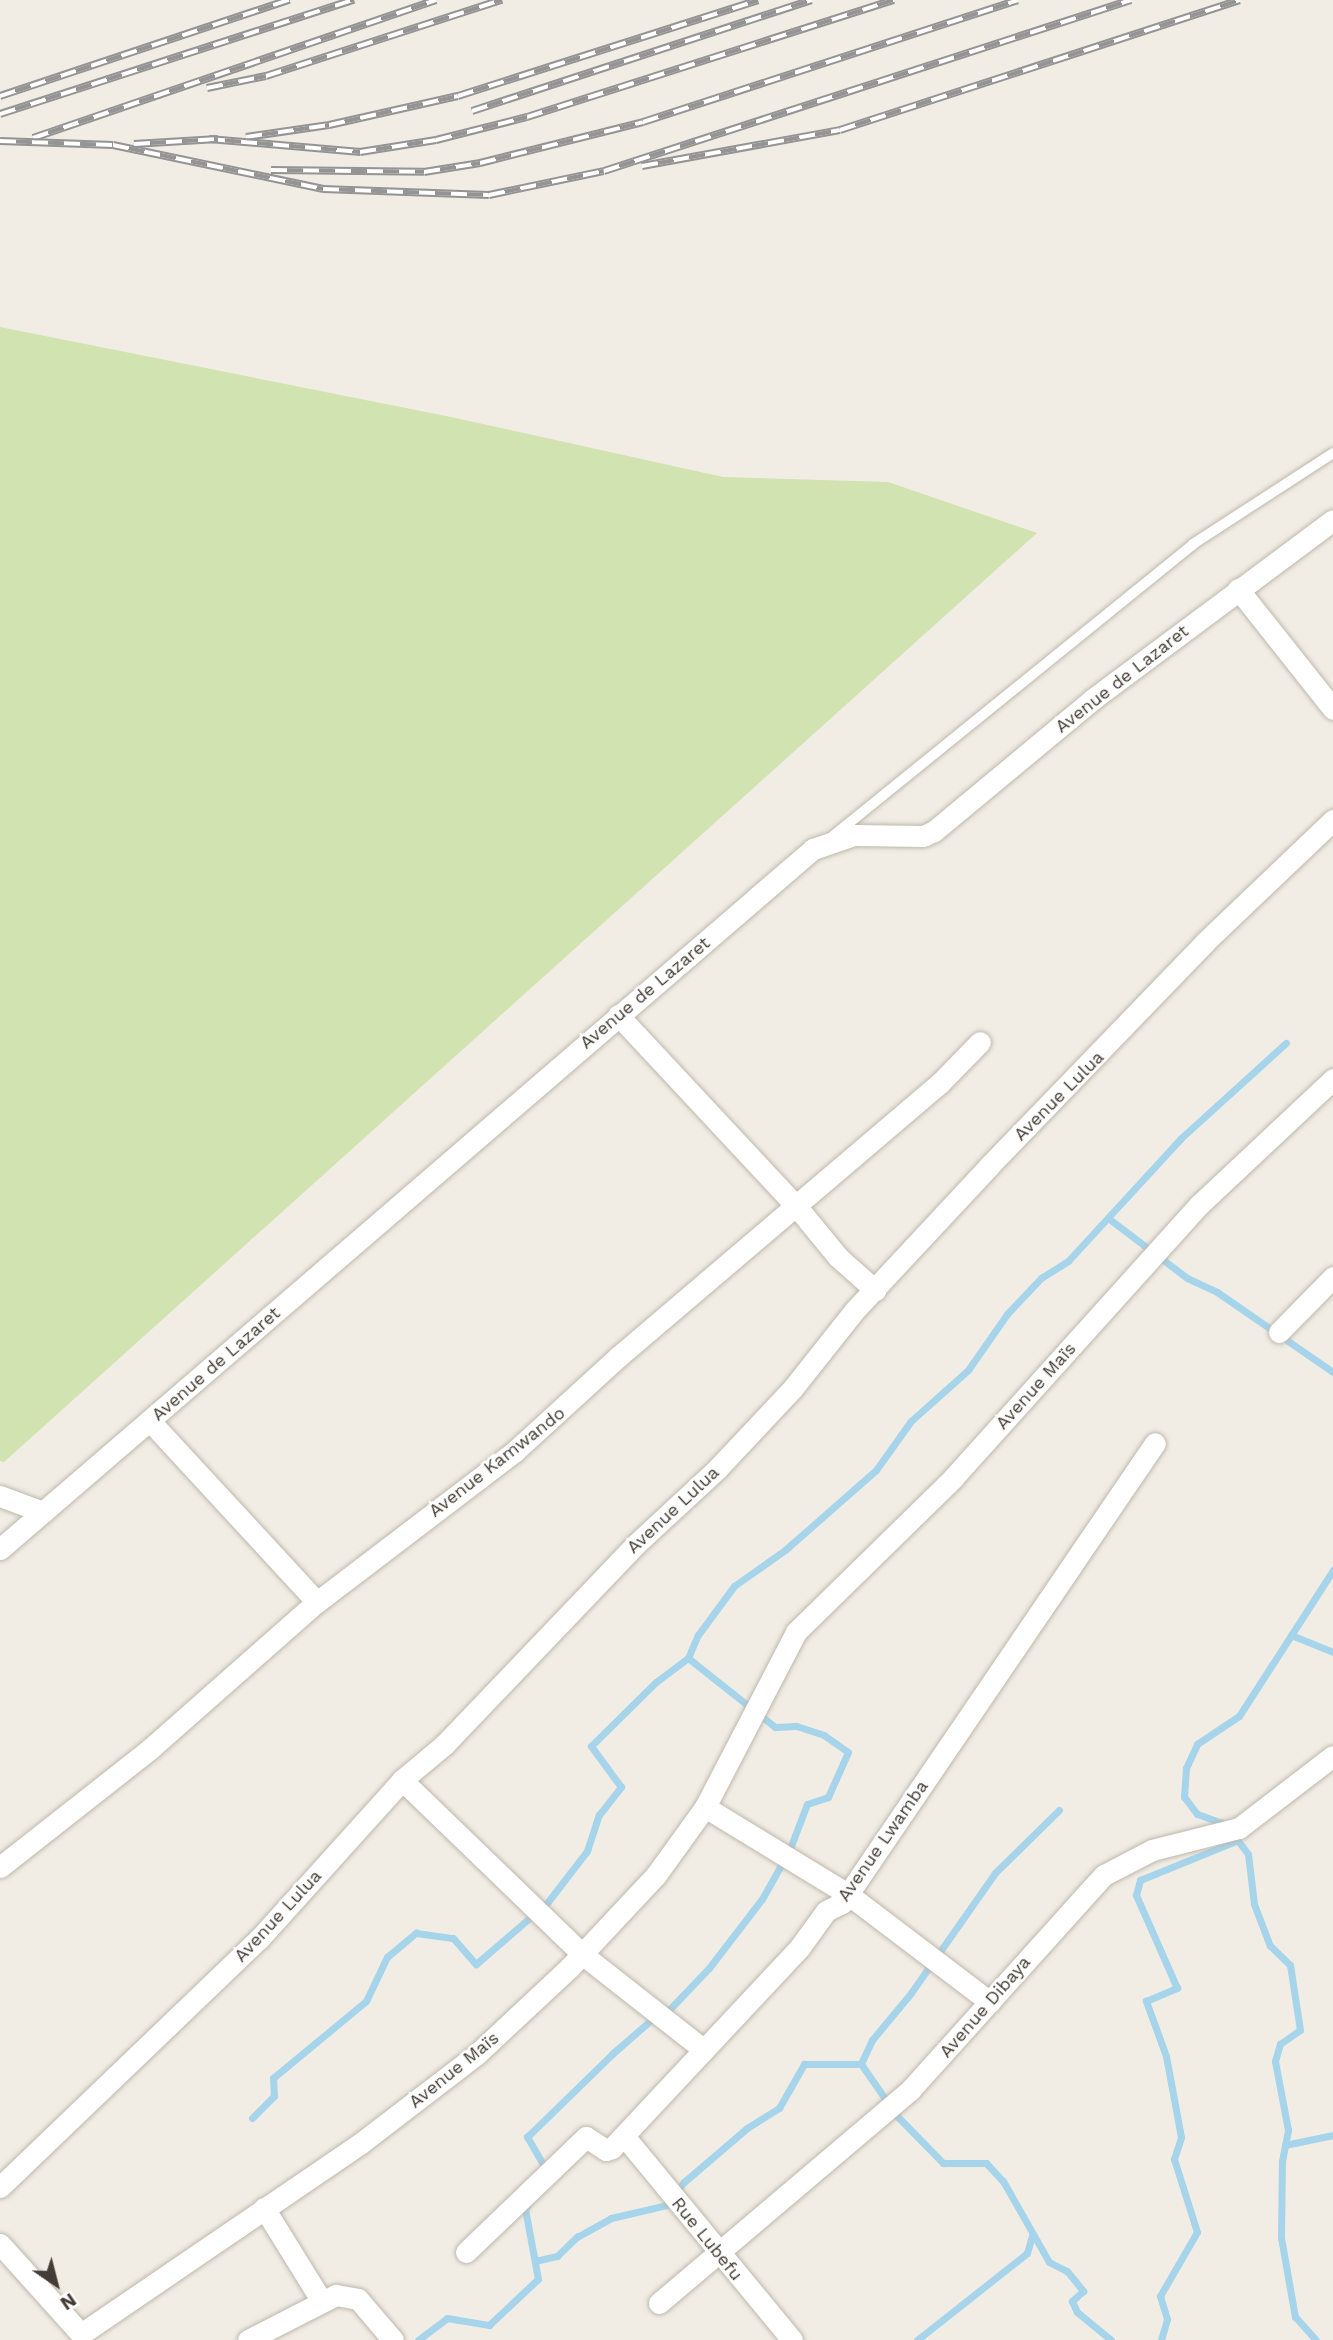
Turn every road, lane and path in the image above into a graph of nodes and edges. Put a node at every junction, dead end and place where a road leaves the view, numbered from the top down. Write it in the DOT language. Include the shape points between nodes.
graph roads {
  1 [pos="1333,453"];
  2 [pos="1333,520"];
  3 [pos="1238,589"];
  4 [pos="1333,709"];
  5 [pos="1333,820"];
  6 [pos="826,842"];
  7 [pos="618,1015"];
  8 [pos="980,1042"];
  9 [pos="1333,1079"];
  10 [pos="797,1208"];
  11 [pos="1333,1277"];
  12 [pos="874,1290"];
  13 [pos="1279,1332"];
  14 [pos="150,1421"];
  15 [pos="1155,1443"];
  16 [pos="0,1496"];
  17 [pos="43,1512"];
  18 [pos="0,1549"];
  19 [pos="317,1602"];
  20 [pos="1333,1756"];
  21 [pos="402,1780"];
  22 [pos="705,1807"];
  23 [pos="0,1867"];
  24 [pos="849,1895"];
  25 [pos="582,1954"];
  26 [pos="990,2002"];
  27 [pos="704,2050"];
  28 [pos="624,2136"];
  29 [pos="0,2187"];
  30 [pos="264,2208"];
  31 [pos="0,2244"];
  32 [pos="466,2252"];
  33 [pos="719,2254"];
  34 [pos="321,2300"];
  35 [pos="659,2303"];
  36 [pos="81,2337"];
  37 [pos="248,2340"];
  38 [pos="393,2340"];
  39 [pos="792,2340"];
  1 -- 6 [label="lane" via="1193,544"];
  2 -- 3 [label="street, Avenue de Lazaret"];
  3 -- 4 [label="street"];
  3 -- 6 [label="street, Avenue de Lazaret" via="1093,699 934,831 923,836 854,835"];
  5 -- 12 [label="street, Avenue Lulua" via="1205,942"];
  6 -- 7 [label="street, Avenue de Lazaret"];
  7 -- 10 [label="street"];
  7 -- 14 [label="street, Avenue de Lazaret"];
  8 -- 10 [label="street, Avenue Kamwando"];
  9 -- 22 [label="street, Avenue Maïs" via="1199,1205 953,1478 796,1632"];
  10 -- 12 [label="street" via="838,1257"];
  10 -- 19 [label="street, Avenue Kamwando" via="618,1357 514,1452"];
  11 -- 13 [label="street"];
  12 -- 21 [label="street, Avenue Lulua" via="717,1469 635,1545 445,1744"];
  14 -- 17 [label="street, Avenue de Lazaret"];
  14 -- 19 [label="street"];
  15 -- 24 [label="street, Avenue Lwamba"];
  16 -- 17 [label="street"];
  17 -- 18 [label="street, Avenue de Lazaret"];
  19 -- 23 [label="street, Avenue Kamwando" via="181,1723"];
  20 -- 26 [label="street, Avenue Dibaya" via="1239,1828 1152,1850 1104,1875"];
  21 -- 25 [label="street"];
  21 -- 29 [label="street, Avenue Lulua" via="259,1939"];
  22 -- 24 [label="street"];
  22 -- 25 [label="street, Avenue Maïs" via="656,1875"];
  24 -- 26 [label="street"];
  24 -- 27 [label="street, Avenue Lwamba" via="826,1910 800,1947"];
  25 -- 27 [label="street"];
  25 -- 30 [label="street, Avenue Maïs" via="477,2054 361,2143"];
  26 -- 33 [label="street, Avenue Dibaya" via="911,2089"];
  27 -- 28 [label="street, Avenue Lwamba"];
  28 -- 32 [label="street" via="609,2150 586,2137"];
  28 -- 33 [label="street, Rue Lubefu"];
  30 -- 34 [label="street"];
  30 -- 36 [label="street, Avenue Maïs"];
  31 -- 36 [label="street"];
  33 -- 35 [label="street, Avenue Dibaya"];
  33 -- 39 [label="street, Rue Lubefu"];
  34 -- 37 [label="street"];
  34 -- 38 [label="street" via="336,2295 358,2300"];
}
